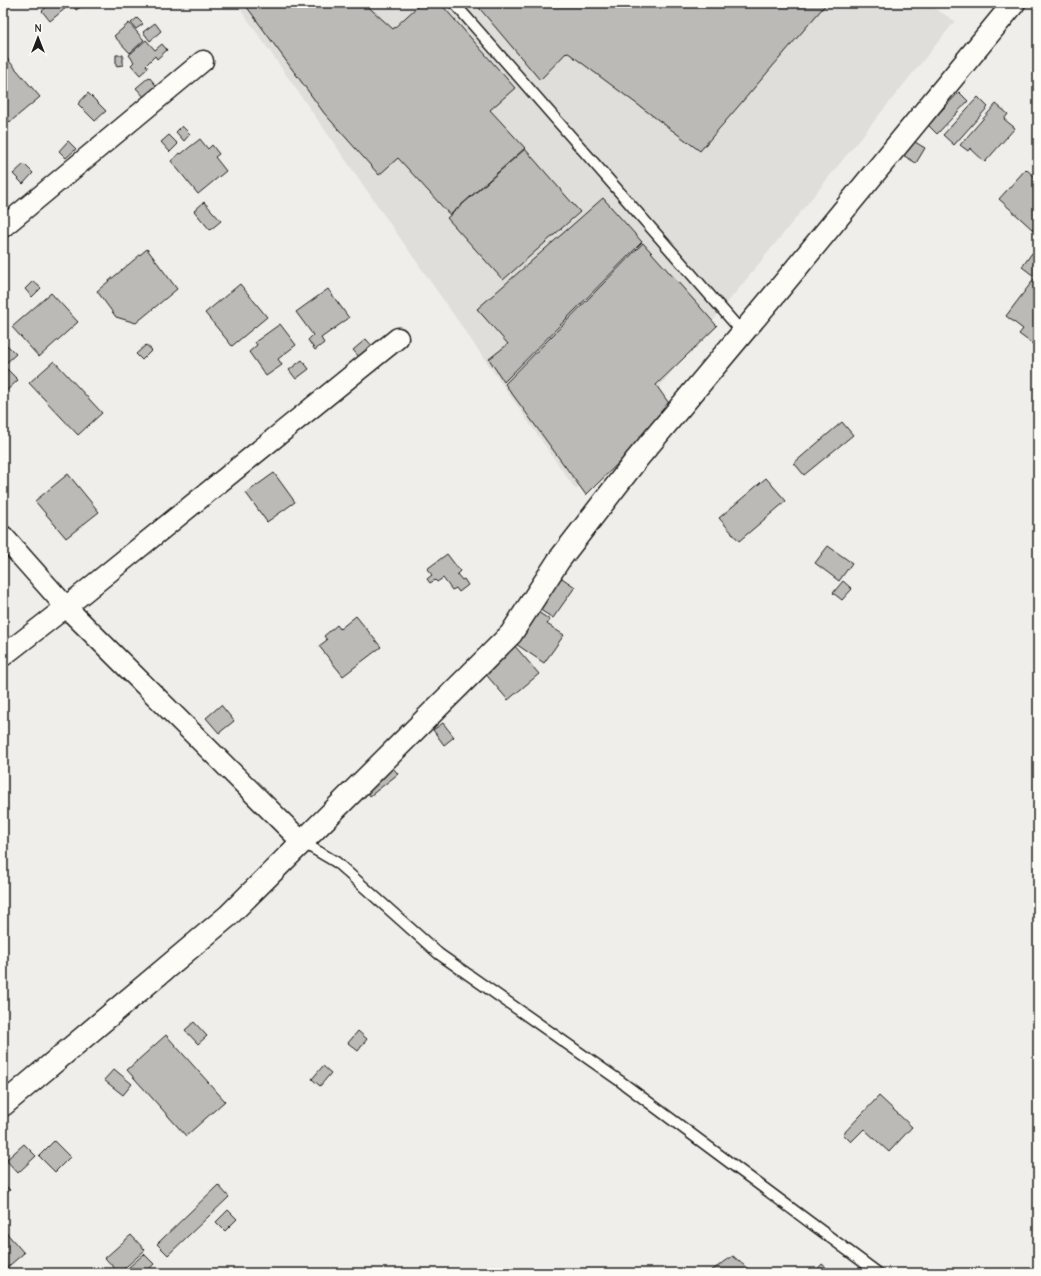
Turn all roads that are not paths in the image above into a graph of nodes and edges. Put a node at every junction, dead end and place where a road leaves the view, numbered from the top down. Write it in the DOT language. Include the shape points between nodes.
graph roads {
  1 [pos="454,3"];
  2 [pos="1014,3"];
  3 [pos="203,61"];
  4 [pos="3,227"];
  5 [pos="743,333"];
  6 [pos="398,338"];
  7 [pos="3,536"];
  8 [pos="66,608"];
  9 [pos="3,656"];
  10 [pos="302,842"];
  11 [pos="3,1105"];
  12 [pos="878,1273"];
  1 -- 5 [label="lane"];
  2 -- 5 [label="street"];
  3 -- 4 [label="street"];
  5 -- 10 [label="street" via="637,459 569,547 511,634"];
  6 -- 8 [label="street"];
  7 -- 8 [label="street"];
  8 -- 9 [label="street"];
  8 -- 10 [label="street"];
  10 -- 11 [label="street" via="228,916"];
  10 -- 12 [label="lane" via="336,862 439,954 620,1081"];
}
